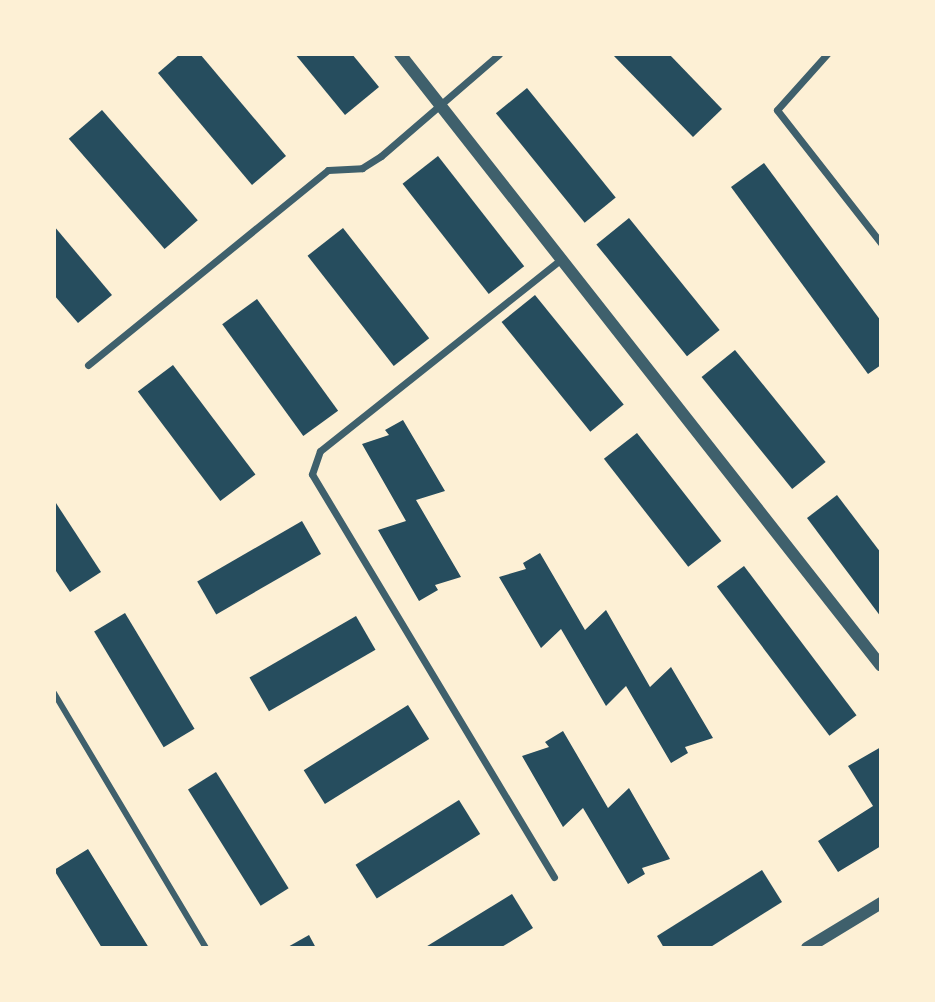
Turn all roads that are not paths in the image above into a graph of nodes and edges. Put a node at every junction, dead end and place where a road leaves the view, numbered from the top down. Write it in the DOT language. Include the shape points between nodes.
graph roads {
  1 [pos="400,54"];
  2 [pos="499,54"];
  3 [pos="827,54"];
  4 [pos="439,106"];
  5 [pos="881,243"];
  6 [pos="561,259"];
  7 [pos="88,365"];
  8 [pos="881,666"];
  9 [pos="54,693"];
  10 [pos="554,877"];
  11 [pos="881,903"];
  12 [pos="206,948"];
  13 [pos="807,948"];
  1 -- 4 [label="street"];
  2 -- 4 [label="street"];
  3 -- 5 [label="street" via="777,110"];
  4 -- 6 [label="street"];
  4 -- 7 [label="street" via="368,165 328,170"];
  6 -- 8 [label="street"];
  6 -- 10 [label="street" via="320,451 312,474"];
  9 -- 12 [label="street"];
  11 -- 13 [label="street"];
}
